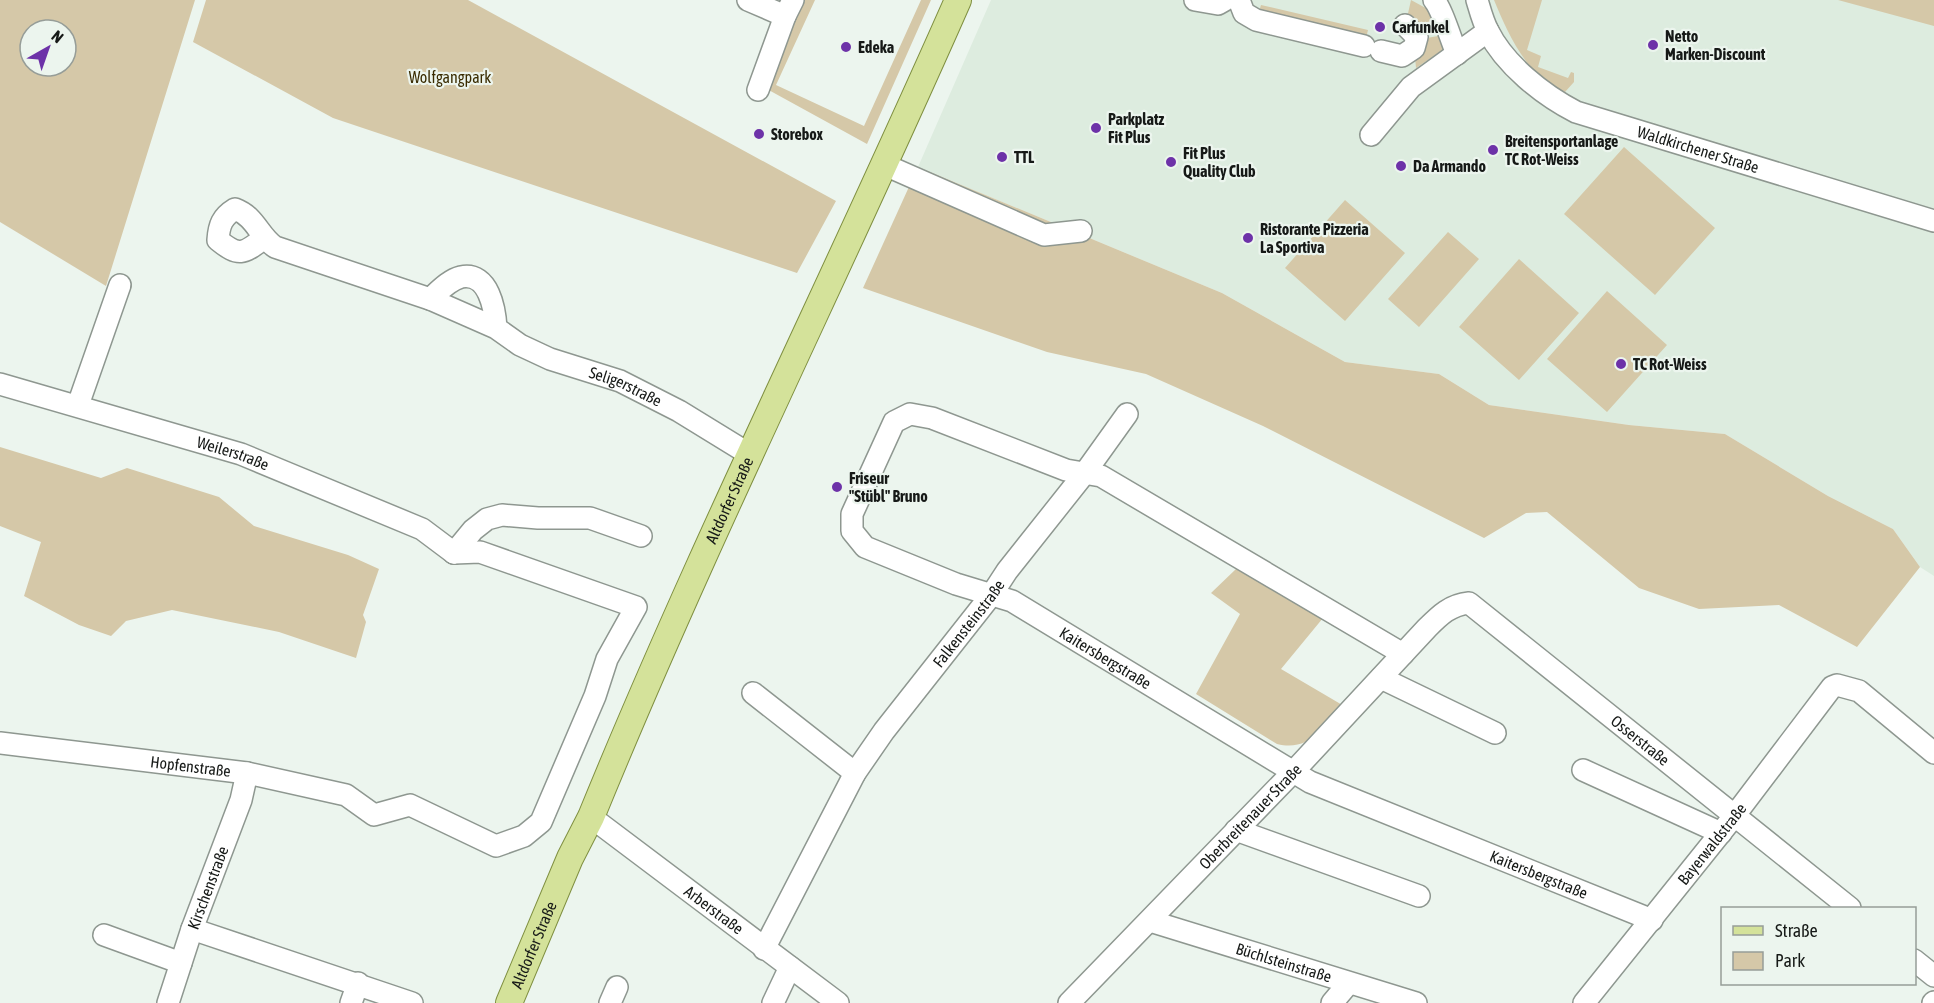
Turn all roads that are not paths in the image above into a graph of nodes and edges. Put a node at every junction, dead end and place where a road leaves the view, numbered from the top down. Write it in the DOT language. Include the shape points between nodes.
graph roads {
  1 [pos="748,0"];
  2 [pos="958,0"];
  3 [pos="1195,0"];
  4 [pos="1225,0"];
  5 [pos="1239,0"];
  6 [pos="1435,0"];
  7 [pos="1477,0"];
  8 [pos="789,8"];
  9 [pos="1445,27"];
  10 [pos="1488,31"];
  11 [pos="1457,54"];
  12 [pos="758,90"];
  13 [pos="1371,135"];
  14 [pos="885,165"];
  15 [pos="1934,221"];
  16 [pos="1081,231"];
  17 [pos="263,239"];
  18 [pos="120,285"];
  19 [pos="430,299"];
  20 [pos="496,328"];
  21 [pos="0,384"];
  22 [pos="78,405"];
  23 [pos="1127,414"];
  24 [pos="749,454"];
  25 [pos="1084,474"];
  26 [pos="641,536"];
  27 [pos="454,554"];
  28 [pos="992,594"];
  29 [pos="1427,628"];
  30 [pos="1403,654"];
  31 [pos="1381,678"];
  32 [pos="753,693"];
  33 [pos="1495,733"];
  34 [pos="0,742"];
  35 [pos="1934,753"];
  36 [pos="1583,770"];
  37 [pos="1294,771"];
  38 [pos="247,773"];
  39 [pos="855,773"];
  40 [pos="1735,815"];
  41 [pos="591,817"];
  42 [pos="1236,830"];
  43 [pos="1720,833"];
  44 [pos="1419,896"];
  45 [pos="1848,907"];
  46 [pos="1652,920"];
  47 [pos="1150,921"];
  48 [pos="192,929"];
  49 [pos="104,935"];
  50 [pos="764,949"];
  51 [pos="1916,962"];
  52 [pos="181,963"];
  53 [pos="790,967"];
  54 [pos="1934,976"];
  55 [pos="358,983"];
  56 [pos="1348,984"];
  57 [pos="168,1003"];
  58 [pos="351,1003"];
  59 [pos="412,1003"];
  60 [pos="509,1003"];
  61 [pos="772,1003"];
  62 [pos="838,1003"];
  63 [pos="1069,1003"];
  64 [pos="1332,1003"];
  65 [pos="1416,1003"];
  66 [pos="1584,1003"];
  1 -- 8 [label="street"];
  2 -- 14 [label="main road, Altdorfer Straße"];
  3 -- 4 [label="street" via="1218,4"];
  5 -- 9 [label="street" via="1244,13 1256,20 1406,55 1414,48 1411,31"];
  6 -- 9 [label="street"];
  7 -- 10 [label="street, Waldkirchener Straße"];
  8 -- 12 [label="street"];
  9 -- 11 [label="street"];
  10 -- 11 [label="street"];
  10 -- 15 [label="street, Waldkirchener Straße" via="1536,88 1576,112"];
  11 -- 13 [label="street" via="1411,87"];
  14 -- 16 [label="street" via="1044,235"];
  14 -- 24 [label="main road, Altdorfer Straße"];
  17 -- 19 [label="street, Seligerstraße" via="310,261"];
  18 -- 22 [label="street"];
  19 -- 20 [label="street, Seligerstraße"];
  19 -- 20 [label="street" via="449,283 462,277 473,278 488,291 495,309"];
  20 -- 24 [label="street, Seligerstraße" via="550,359 620,381 688,416"];
  21 -- 22 [label="street, Weilerstraße"];
  22 -- 27 [label="street, Weilerstraße" via="241,454 422,529"];
  23 -- 25 [label="street, Falkensteinstraße"];
  24 -- 41 [label="main road, Altdorfer Straße"];
  25 -- 28 [label="street, Falkensteinstraße"];
  25 -- 28 [label="street, Kaitersbergstraße" via="932,418 910,414 894,422 852,514 852,531 865,547 956,584"];
  25 -- 30 [label="street" via="1101,476"];
  26 -- 27 [label="street" via="590,518 502,514 473,530"];
  27 -- 38 [label="street, Hopfenstraße" via="480,552 636,607 607,658 595,696 535,829 496,846 410,806 374,814 346,795"];
  28 -- 37 [label="street, Kaitersbergstraße" via="1012,601"];
  28 -- 39 [label="street, Falkensteinstraße"];
  29 -- 30 [label="street, Oberbreitenauer Straße"];
  29 -- 40 [label="street, Osserstraße" via="1444,611 1469,603"];
  30 -- 31 [label="street, Oberbreitenauer Straße"];
  31 -- 33 [label="street"];
  31 -- 37 [label="street, Oberbreitenauer Straße"];
  32 -- 39 [label="street"];
  34 -- 38 [label="street, Hopfenstraße"];
  35 -- 40 [label="street, Bayerwaldstraße" via="1859,691 1837,684 1826,692"];
  36 -- 43 [label="street"];
  37 -- 42 [label="street, Oberbreitenauer Straße"];
  37 -- 46 [label="street, Kaitersbergstraße" via="1310,782"];
  38 -- 48 [label="street, Kirschenstraße" via="241,800"];
  39 -- 50 [label="street, Falkensteinstraße"];
  40 -- 43 [label="street, Bayerwaldstraße"];
  40 -- 45 [label="street, Osserstraße"];
  41 -- 50 [label="street, Arberstraße"];
  41 -- 60 [label="main road, Altdorfer Straße"];
  42 -- 44 [label="street"];
  42 -- 47 [label="street, Oberbreitenauer Straße"];
  43 -- 46 [label="street, Bayerwaldstraße"];
  46 -- 66 [label="street, Bayerwaldstraße"];
  47 -- 56 [label="street, Büchlsteinstraße"];
  47 -- 63 [label="street, Oberbreitenauer Straße"];
  48 -- 52 [label="street, Kirschenstraße"];
  48 -- 55 [label="street"];
  49 -- 52 [label="street"];
  50 -- 53 [label="street, Arberstraße"];
  51 -- 54 [label="street"];
  52 -- 57 [label="street, Kirschenstraße"];
  53 -- 61 [label="street"];
  53 -- 62 [label="street, Arberstraße"];
  55 -- 58 [label="street"];
  55 -- 59 [label="street"];
  56 -- 64 [label="street"];
  56 -- 65 [label="street, Büchlsteinstraße"];
}
